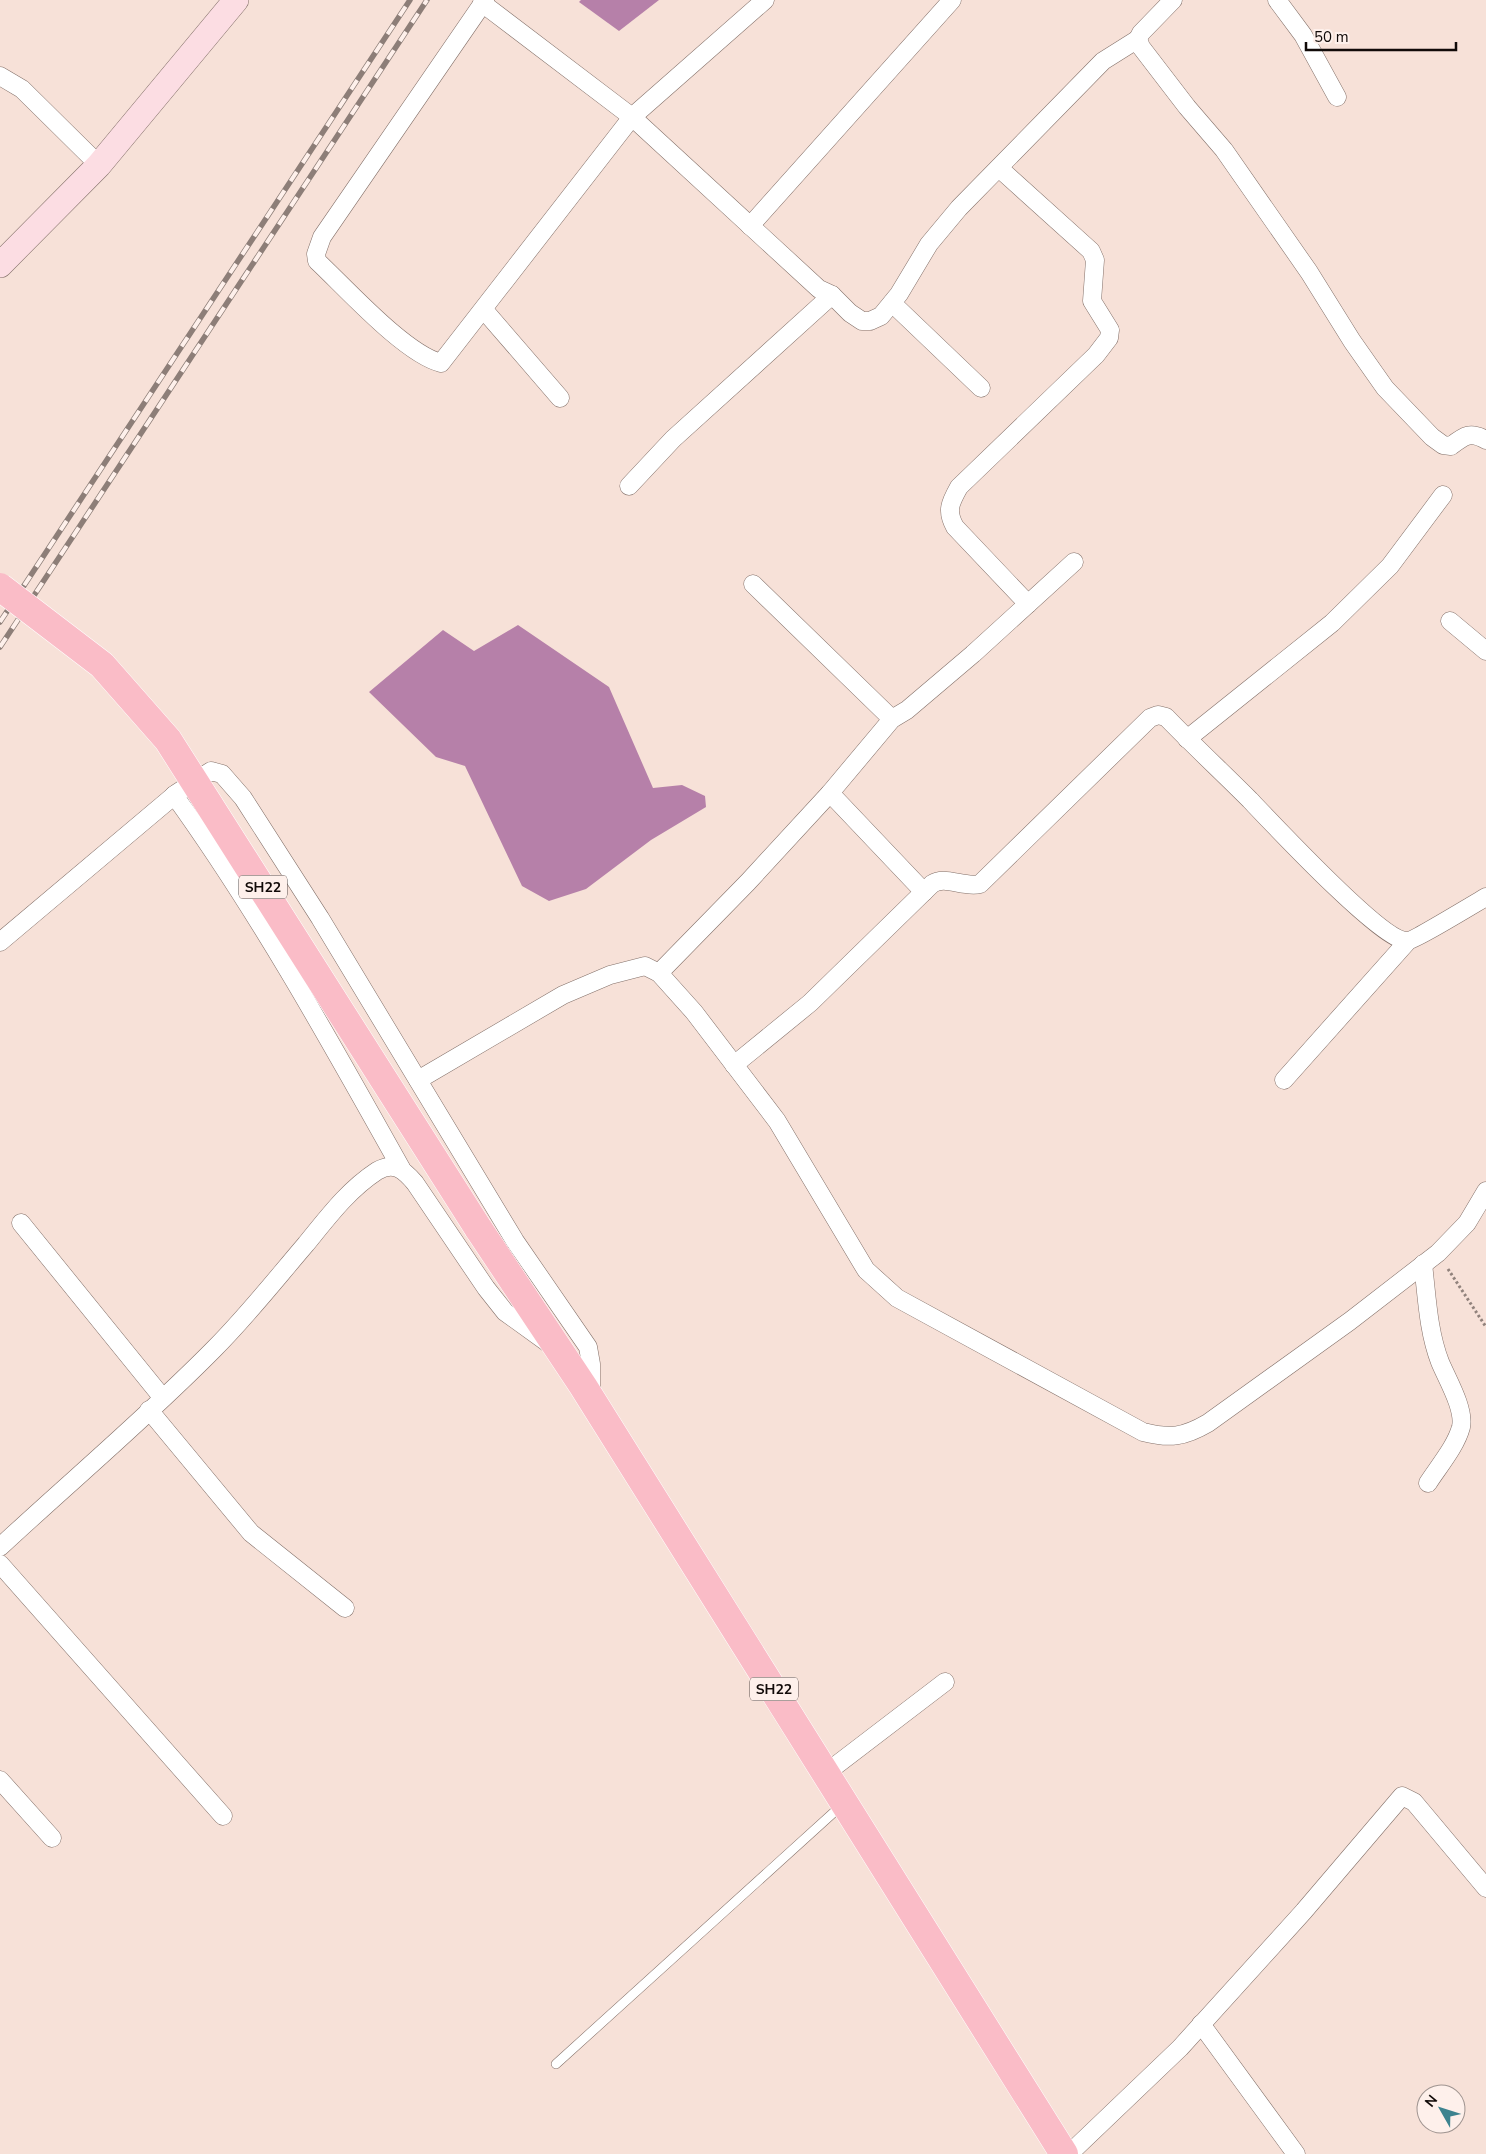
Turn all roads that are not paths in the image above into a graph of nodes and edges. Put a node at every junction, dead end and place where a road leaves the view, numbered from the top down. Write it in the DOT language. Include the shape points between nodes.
graph roads {
  1 [pos="764,0"];
  2 [pos="952,0"];
  3 [pos="1173,0"];
  4 [pos="1276,0"];
  5 [pos="232,1"];
  6 [pos="483,2"];
  7 [pos="1138,39"];
  8 [pos="0,76"];
  9 [pos="1337,97"];
  10 [pos="632,118"];
  11 [pos="99,165"];
  12 [pos="999,168"];
  13 [pos="750,226"];
  14 [pos="0,265"];
  15 [pos="832,295"];
  16 [pos="892,303"];
  17 [pos="484,310"];
  18 [pos="981,388"];
  19 [pos="560,398"];
  20 [pos="1486,440"];
  21 [pos="629,486"];
  22 [pos="1443,495"];
  23 [pos="1074,562"];
  24 [pos="753,584"];
  25 [pos="0,587"];
  26 [pos="1028,604"];
  27 [pos="1450,621"];
  28 [pos="1486,651"];
  29 [pos="892,718"];
  30 [pos="1187,739"];
  31 [pos="830,793"];
  32 [pos="174,795"];
  33 [pos="924,892"];
  34 [pos="1486,898"];
  35 [pos="0,942"];
  36 [pos="1407,942"];
  37 [pos="659,973"];
  38 [pos="734,1065"];
  39 [pos="418,1080"];
  40 [pos="1284,1080"];
  41 [pos="401,1168"];
  42 [pos="1486,1191"];
  43 [pos="21,1223"];
  44 [pos="1424,1264"];
  45 [pos="559,1350"];
  46 [pos="162,1397"];
  47 [pos="591,1398"];
  48 [pos="148,1410"];
  49 [pos="1428,1483"];
  50 [pos="0,1547"];
  51 [pos="0,1564"];
  52 [pos="345,1608"];
  53 [pos="945,1682"];
  54 [pos="826,1773"];
  55 [pos="0,1780"];
  56 [pos="845,1802"];
  57 [pos="222,1816"];
  58 [pos="52,1838"];
  59 [pos="1486,1888"];
  60 [pos="1201,2024"];
  61 [pos="556,2064"];
  62 [pos="1064,2154"];
  63 [pos="1069,2154"];
  64 [pos="1296,2154"];
  1 -- 10 [label="street"];
  2 -- 13 [label="street"];
  3 -- 7 [label="street" via="1146,26"];
  4 -- 9 [label="street" via="1303,35"];
  5 -- 11 [label="street"];
  6 -- 10 [label="street"];
  6 -- 17 [label="street" via="322,237 316,254 317,261 344,287 429,360 441,363"];
  7 -- 12 [label="street" via="1103,61"];
  7 -- 20 [label="street" via="1187,107 1224,150 1314,278 1384,388 1443,445 1451,446 1465,435 1475,434"];
  8 -- 11 [label="street" via="22,89"];
  10 -- 13 [label="street"];
  10 -- 17 [label="street"];
  11 -- 14 [label="street"];
  12 -- 16 [label="street" via="958,208 929,244"];
  12 -- 26 [label="street" via="1091,251 1095,260 1092,301 1110,330 1109,338 1096,355 966,481 949,505 949,516 955,528"];
  13 -- 15 [label="street" via="819,289"];
  15 -- 16 [label="street" via="862,321 881,316"];
  15 -- 21 [label="street" via="673,439"];
  16 -- 18 [label="street"];
  17 -- 19 [label="street"];
  22 -- 30 [label="street" via="1390,566 1332,623"];
  23 -- 26 [label="street"];
  24 -- 29 [label="street"];
  25 -- 45 [label="main road, SH22, bridge" via="102,665 168,740"];
  26 -- 29 [label="street" via="906,710"];
  27 -- 28 [label="street"];
  29 -- 31 [label="street"];
  30 -- 33 [label="street" via="1166,718 1158,715 1150,718 980,884 961,885 937,880"];
  30 -- 36 [label="street" via="1305,858 1380,927 1398,940"];
  31 -- 33 [label="street"];
  31 -- 37 [label="street"];
  32 -- 35 [label="street"];
  32 -- 39 [label="street" via="211,771 222,774 243,798"];
  32 -- 41 [label="street" via="208,843 315,1015"];
  33 -- 38 [label="street" via="810,1003"];
  34 -- 36 [label="street"];
  36 -- 40 [label="street"];
  37 -- 38 [label="street"];
  37 -- 39 [label="street" via="645,966 635,966 563,995"];
  38 -- 44 [label="street" via="777,1121 866,1270 880,1284 897,1298 1143,1432 1161,1437 1188,1435 1350,1321"];
  39 -- 47 [label="street" via="515,1241 588,1346"];
  41 -- 45 [label="street" via="415,1183 505,1312"];
  41 -- 46 [label="street" via="390,1166 378,1171 343,1199 255,1305"];
  42 -- 44 [label="street" via="1467,1224"];
  43 -- 46 [label="street"];
  44 -- 49 [label="street" via="1432,1334 1462,1414 1455,1441"];
  45 -- 47 [label="main road, SH22"];
  46 -- 48 [label="street"];
  47 -- 54 [label="main road, SH22"];
  48 -- 50 [label="street"];
  48 -- 52 [label="street" via="251,1533"];
  51 -- 57 [label="street"];
  53 -- 54 [label="street"];
  54 -- 56 [label="main road, SH22"];
  55 -- 58 [label="street"];
  56 -- 61 [label="lane"];
  56 -- 62 [label="main road, SH22"];
  59 -- 60 [label="street" via="1414,1802 1402,1796 1304,1911"];
  60 -- 63 [label="street"];
  60 -- 64 [label="street"];
}
